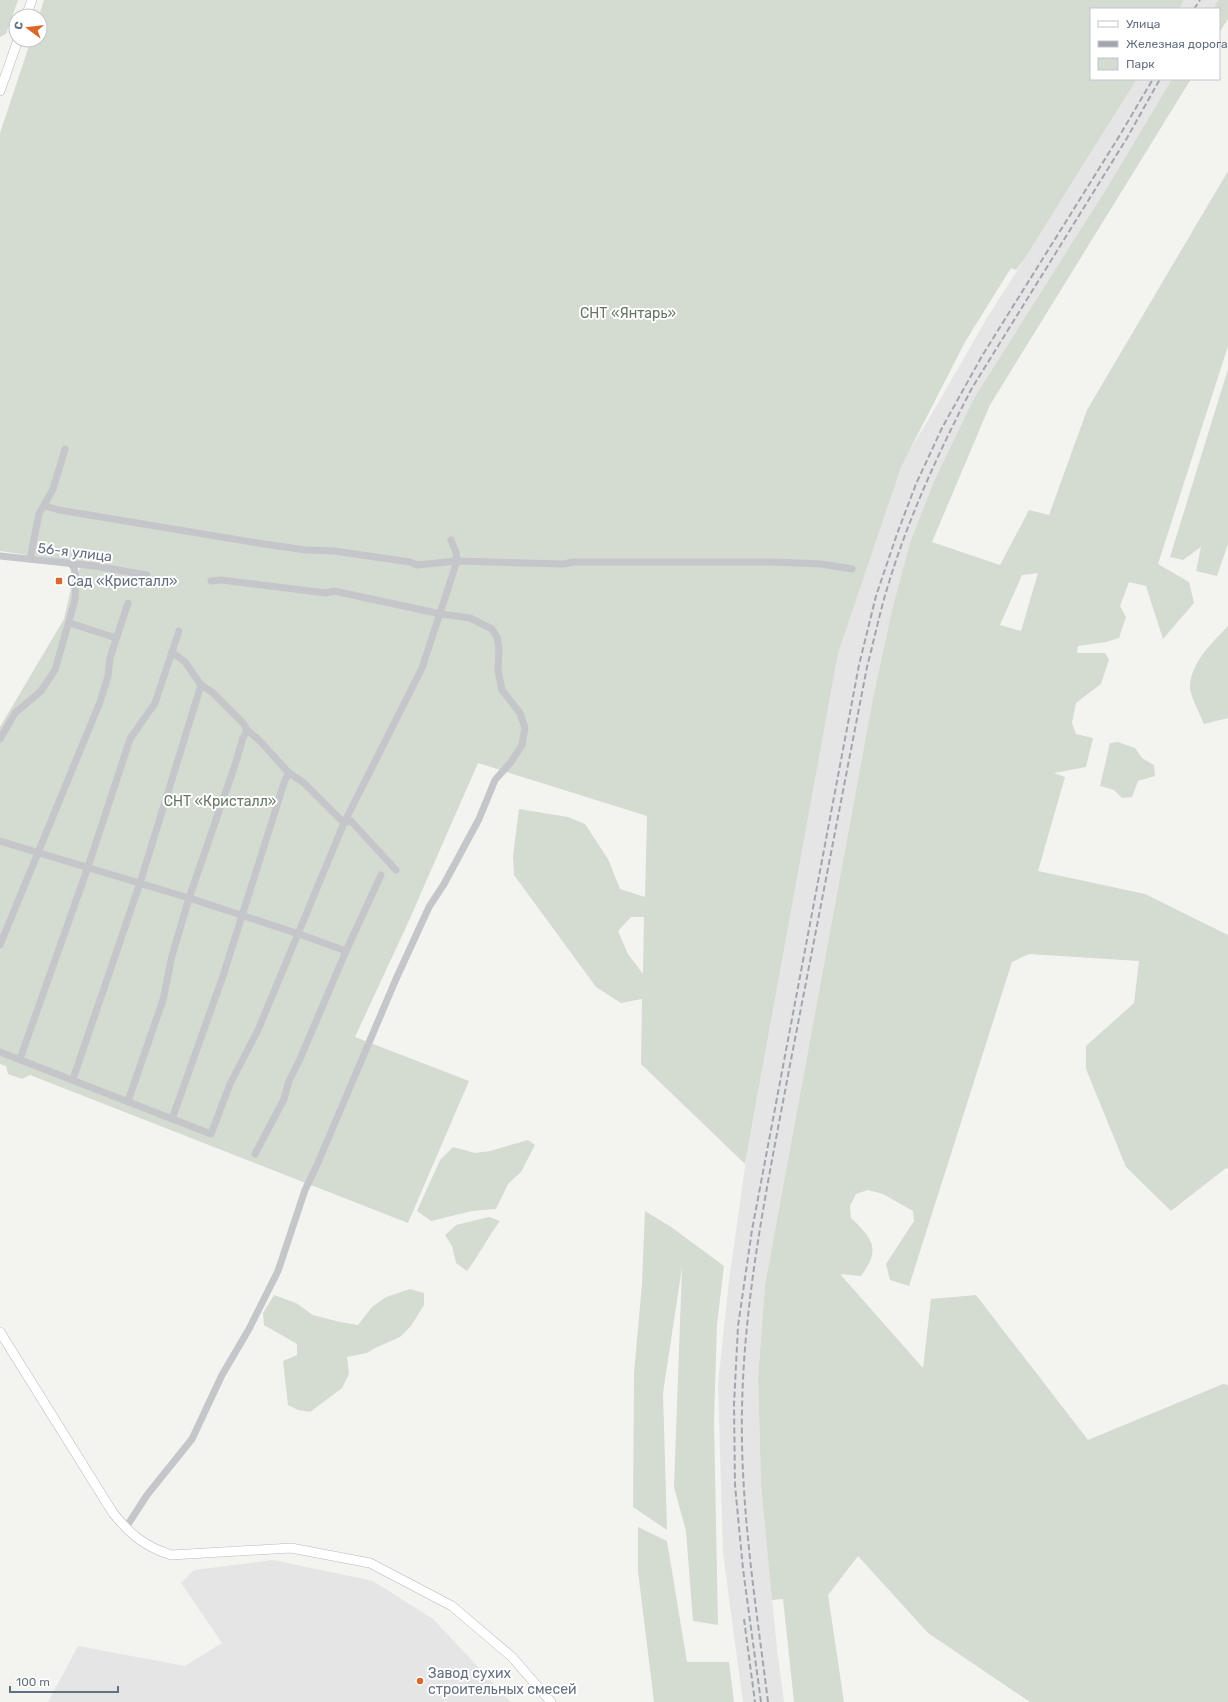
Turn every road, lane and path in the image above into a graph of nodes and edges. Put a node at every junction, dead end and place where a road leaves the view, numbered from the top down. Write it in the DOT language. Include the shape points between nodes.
graph roads {
  1 [pos="15,48"];
  2 [pos="0,91"];
  3 [pos="65,449"];
  4 [pos="45,506"];
  5 [pos="451,540"];
  6 [pos="0,556"];
  7 [pos="30,560"];
  8 [pos="457,561"];
  9 [pos="71,564"];
  10 [pos="852,569"];
  11 [pos="147,575"];
  12 [pos="211,581"];
  13 [pos="128,603"];
  14 [pos="441,614"];
  15 [pos="70,623"];
  16 [pos="179,631"];
  17 [pos="116,638"];
  18 [pos="172,652"];
  19 [pos="201,685"];
  20 [pos="248,730"];
  21 [pos="0,739"];
  22 [pos="289,773"];
  23 [pos="344,823"];
  24 [pos="0,841"];
  25 [pos="38,852"];
  26 [pos="88,867"];
  27 [pos="396,870"];
  28 [pos="381,875"];
  29 [pos="140,883"];
  30 [pos="189,898"];
  31 [pos="241,915"];
  32 [pos="299,934"];
  33 [pos="0,945"];
  34 [pos="346,951"];
  35 [pos="0,1052"];
  36 [pos="20,1059"];
  37 [pos="73,1079"];
  38 [pos="128,1101"];
  39 [pos="172,1119"];
  40 [pos="255,1154"];
  41 [pos="0,1332"];
  42 [pos="125,1529"];
  43 [pos="551,1702"];
  1 -- 2 [label="main road"];
  3 -- 4 [label="street"];
  4 -- 7 [label="street" via="39,514"];
  4 -- 8 [label="street" via="292,548 349,553 417,565"];
  5 -- 8 [label="street"];
  6 -- 7 [label="street, 56-я улица"];
  7 -- 9 [label="street, 56-я улица"];
  8 -- 10 [label="street" via="563,564 774,562 821,564"];
  8 -- 14 [label="street"];
  9 -- 11 [label="street, 56-я улица"];
  9 -- 15 [label="street" via="76,578"];
  12 -- 14 [label="street" via="221,580 326,593 334,591"];
  13 -- 17 [label="street"];
  14 -- 23 [label="street" via="422,668"];
  14 -- 42 [label="street" via="475,620 492,629 497,637 500,659 499,682 523,719 525,728 522,744 495,780 444,884 429,906 305,1190 278,1270 222,1375 192,1439 147,1495"];
  15 -- 17 [label="street"];
  15 -- 21 [label="street" via="55,670 41,691 15,713"];
  16 -- 18 [label="street"];
  17 -- 25 [label="street" via="100,702"];
  18 -- 19 [label="street" via="185,662"];
  18 -- 26 [label="street" via="155,703 130,739"];
  19 -- 20 [label="street" via="213,693"];
  19 -- 29 [label="street"];
  20 -- 22 [label="street"];
  20 -- 30 [label="street" via="243,738 236,765"];
  22 -- 23 [label="street" via="304,783"];
  22 -- 31 [label="street"];
  23 -- 27 [label="street" via="351,821"];
  23 -- 32 [label="street"];
  24 -- 25 [label="street"];
  25 -- 26 [label="street"];
  25 -- 33 [label="street"];
  26 -- 29 [label="street"];
  26 -- 36 [label="street"];
  28 -- 34 [label="street"];
  29 -- 30 [label="street"];
  29 -- 37 [label="street"];
  30 -- 31 [label="street"];
  30 -- 38 [label="street" via="172,956 163,1000"];
  31 -- 32 [label="street"];
  31 -- 39 [label="street" via="223,976"];
  32 -- 34 [label="street"];
  32 -- 39 [label="street" via="258,1030 230,1084 212,1134"];
  34 -- 40 [label="street" via="289,1081 284,1099"];
  35 -- 36 [label="street"];
  36 -- 37 [label="street"];
  37 -- 38 [label="street"];
  38 -- 39 [label="street"];
  41 -- 42 [label="main road"];
  42 -- 43 [label="main road" via="154,1549 172,1554 291,1548 370,1563 452,1606 512,1657"];
}
